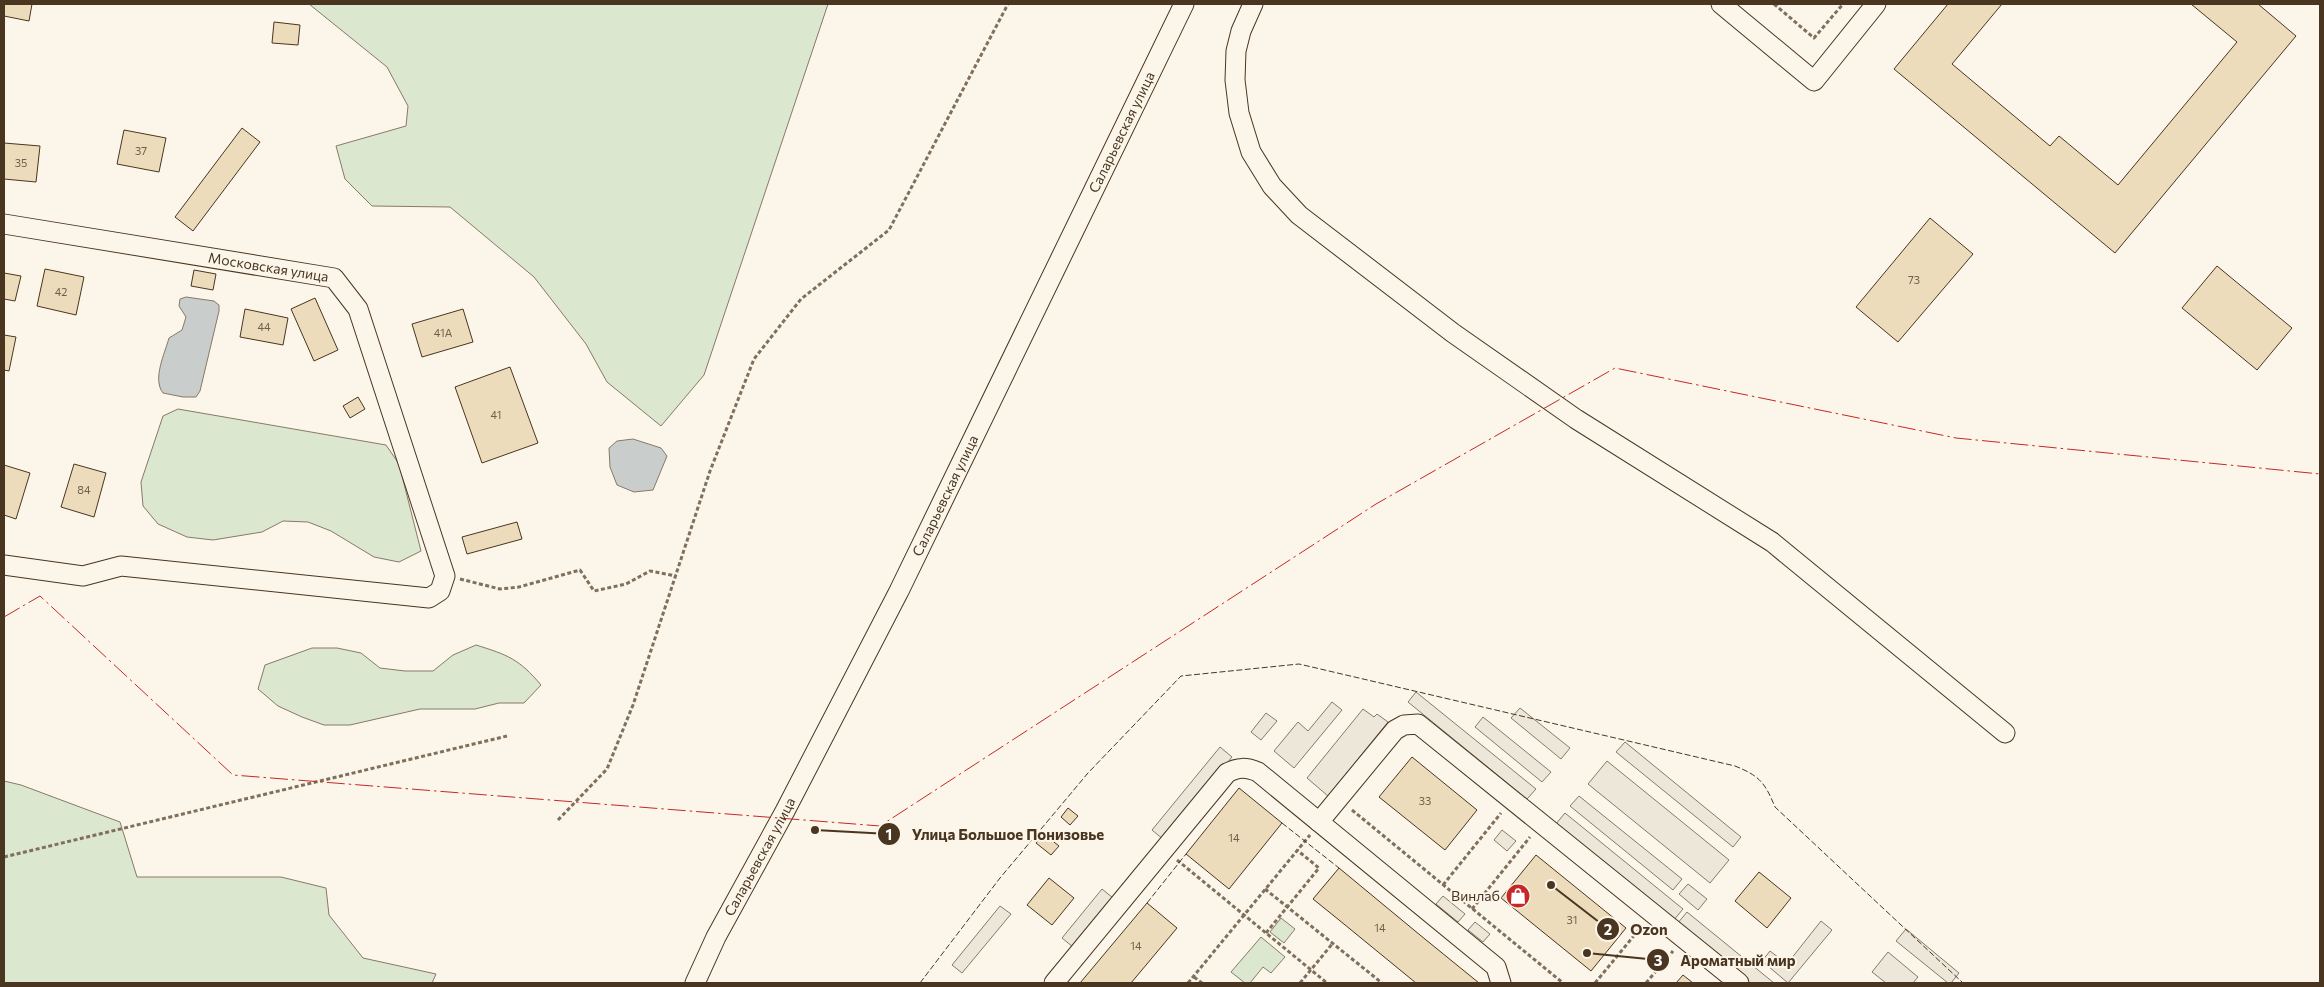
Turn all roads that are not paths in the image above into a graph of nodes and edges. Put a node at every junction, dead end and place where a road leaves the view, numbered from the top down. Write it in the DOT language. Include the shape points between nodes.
graph roads {
  1 [pos="1184,4"];
  2 [pos="1253,4"];
  3 [pos="1721,4"];
  4 [pos="1876,4"];
  5 [pos="4,224"];
  6 [pos="4,565"];
  7 [pos="2006,732"];
  8 [pos="1320,822"];
  9 [pos="694,983"];
  10 [pos="1054,983"];
  11 [pos="1501,983"];
  12 [pos="1739,983"];
  1 -- 9 [label="street, Саларьевская улица" via="899,591"];
  2 -- 7 [label="street" via="1236,51 1239,113 1251,152 1272,186 1300,215 1453,333 1576,419 1772,542"];
  3 -- 4 [label="street" via="1814,81"];
  5 -- 6 [label="street, Московская улица" via="334,278 358,309 445,576 440,591 429,598 121,566 83,576"];
  8 -- 10 [label="street" via="1258,772 1235,768 1227,773"];
  8 -- 11 [label="street" via="1496,967"];
  8 -- 12 [label="street" via="1395,730 1404,725 1418,724"];
}
